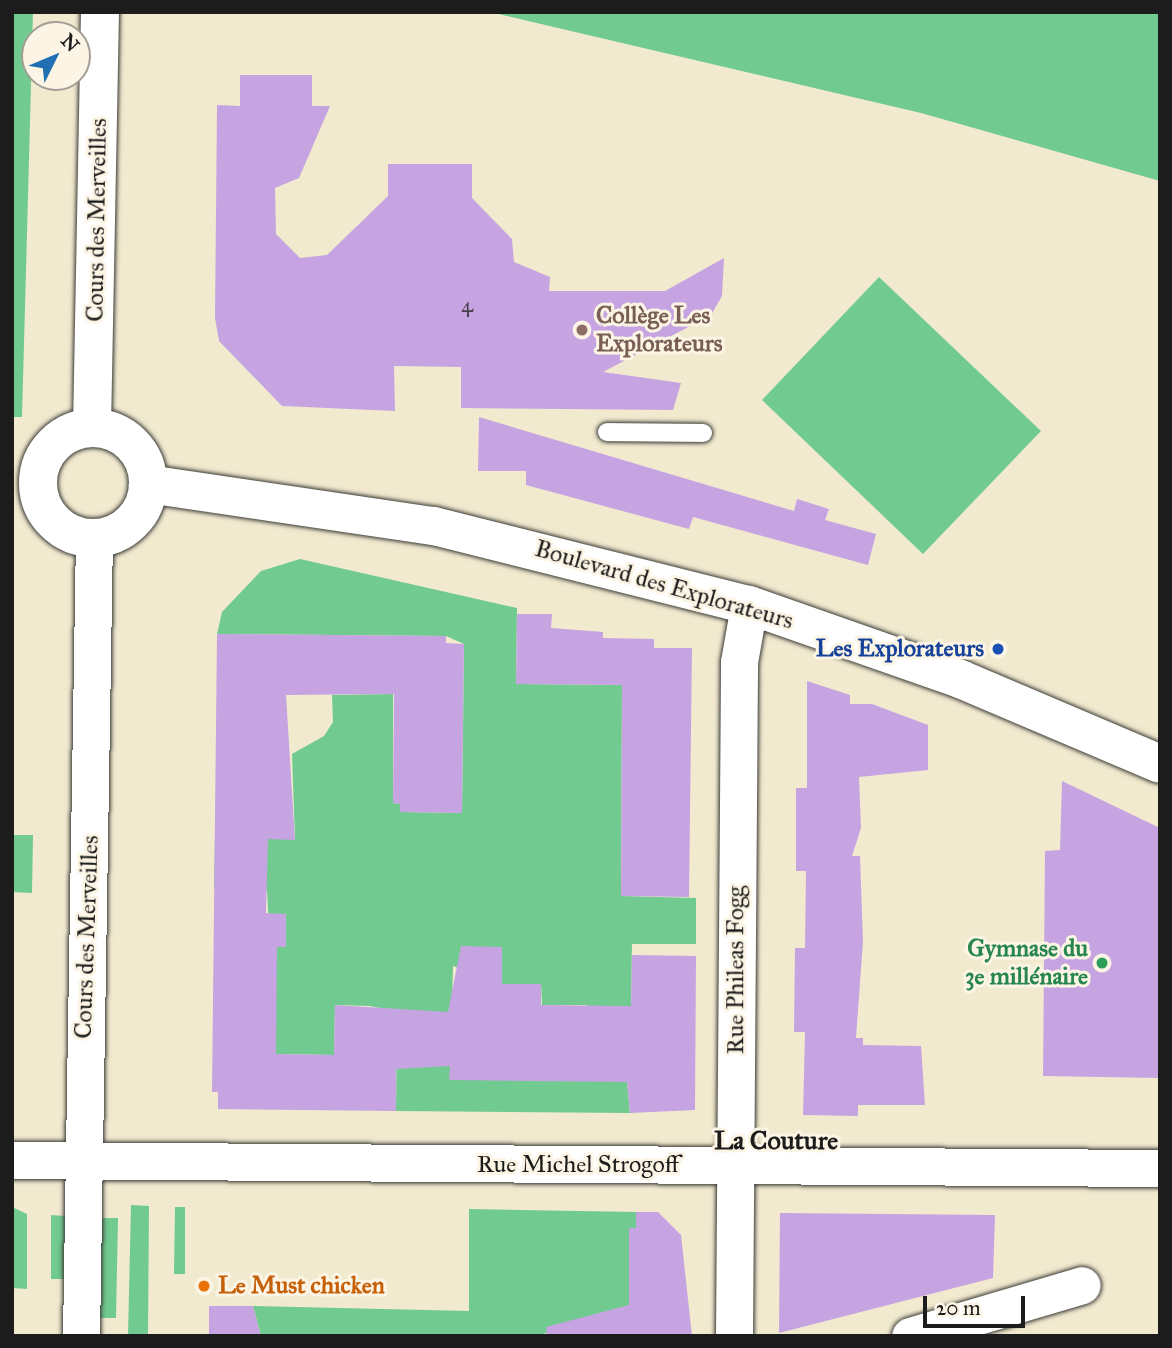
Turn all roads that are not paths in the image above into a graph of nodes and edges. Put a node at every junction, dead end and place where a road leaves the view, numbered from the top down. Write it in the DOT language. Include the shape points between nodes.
graph roads {
  1 [pos="100,12"];
  2 [pos="92,428"];
  3 [pos="607,432"];
  4 [pos="703,433"];
  5 [pos="25,478"];
  6 [pos="148,484"];
  7 [pos="94,538"];
  8 [pos="749,605"];
  9 [pos="1160,764"];
  10 [pos="12,1160"];
  11 [pos="81,1160"];
  12 [pos="735,1167"];
  13 [pos="1160,1168"];
  14 [pos="1082,1285"];
  15 [pos="81,1336"];
  16 [pos="734,1336"];
  17 [pos="910,1336"];
  1 -- 2 [label="street, Cours des Merveilles"];
  2 -- 5 [label="street" via="58,440"];
  2 -- 6 [label="street" via="129,441 143,461"];
  3 -- 4 [label="lane"];
  5 -- 7 [label="street" via="51,518 68,532"];
  6 -- 7 [label="street" via="132,521"];
  6 -- 8 [label="street, Boulevard des Explorateurs" via="434,526"];
  7 -- 11 [label="street, Cours des Merveilles"];
  8 -- 9 [label="street, Boulevard des Explorateurs" via="960,679"];
  8 -- 12 [label="street, Rue Phileas Fogg" via="738,662"];
  10 -- 11 [label="street, Rue Michel Strogoff"];
  11 -- 12 [label="street, Rue Michel Strogoff"];
  11 -- 15 [label="street, Cours des Merveilles"];
  12 -- 13 [label="street, Rue Michel Strogoff"];
  12 -- 16 [label="street, Rue Phileas Fogg"];
  14 -- 17 [label="street"];
}
